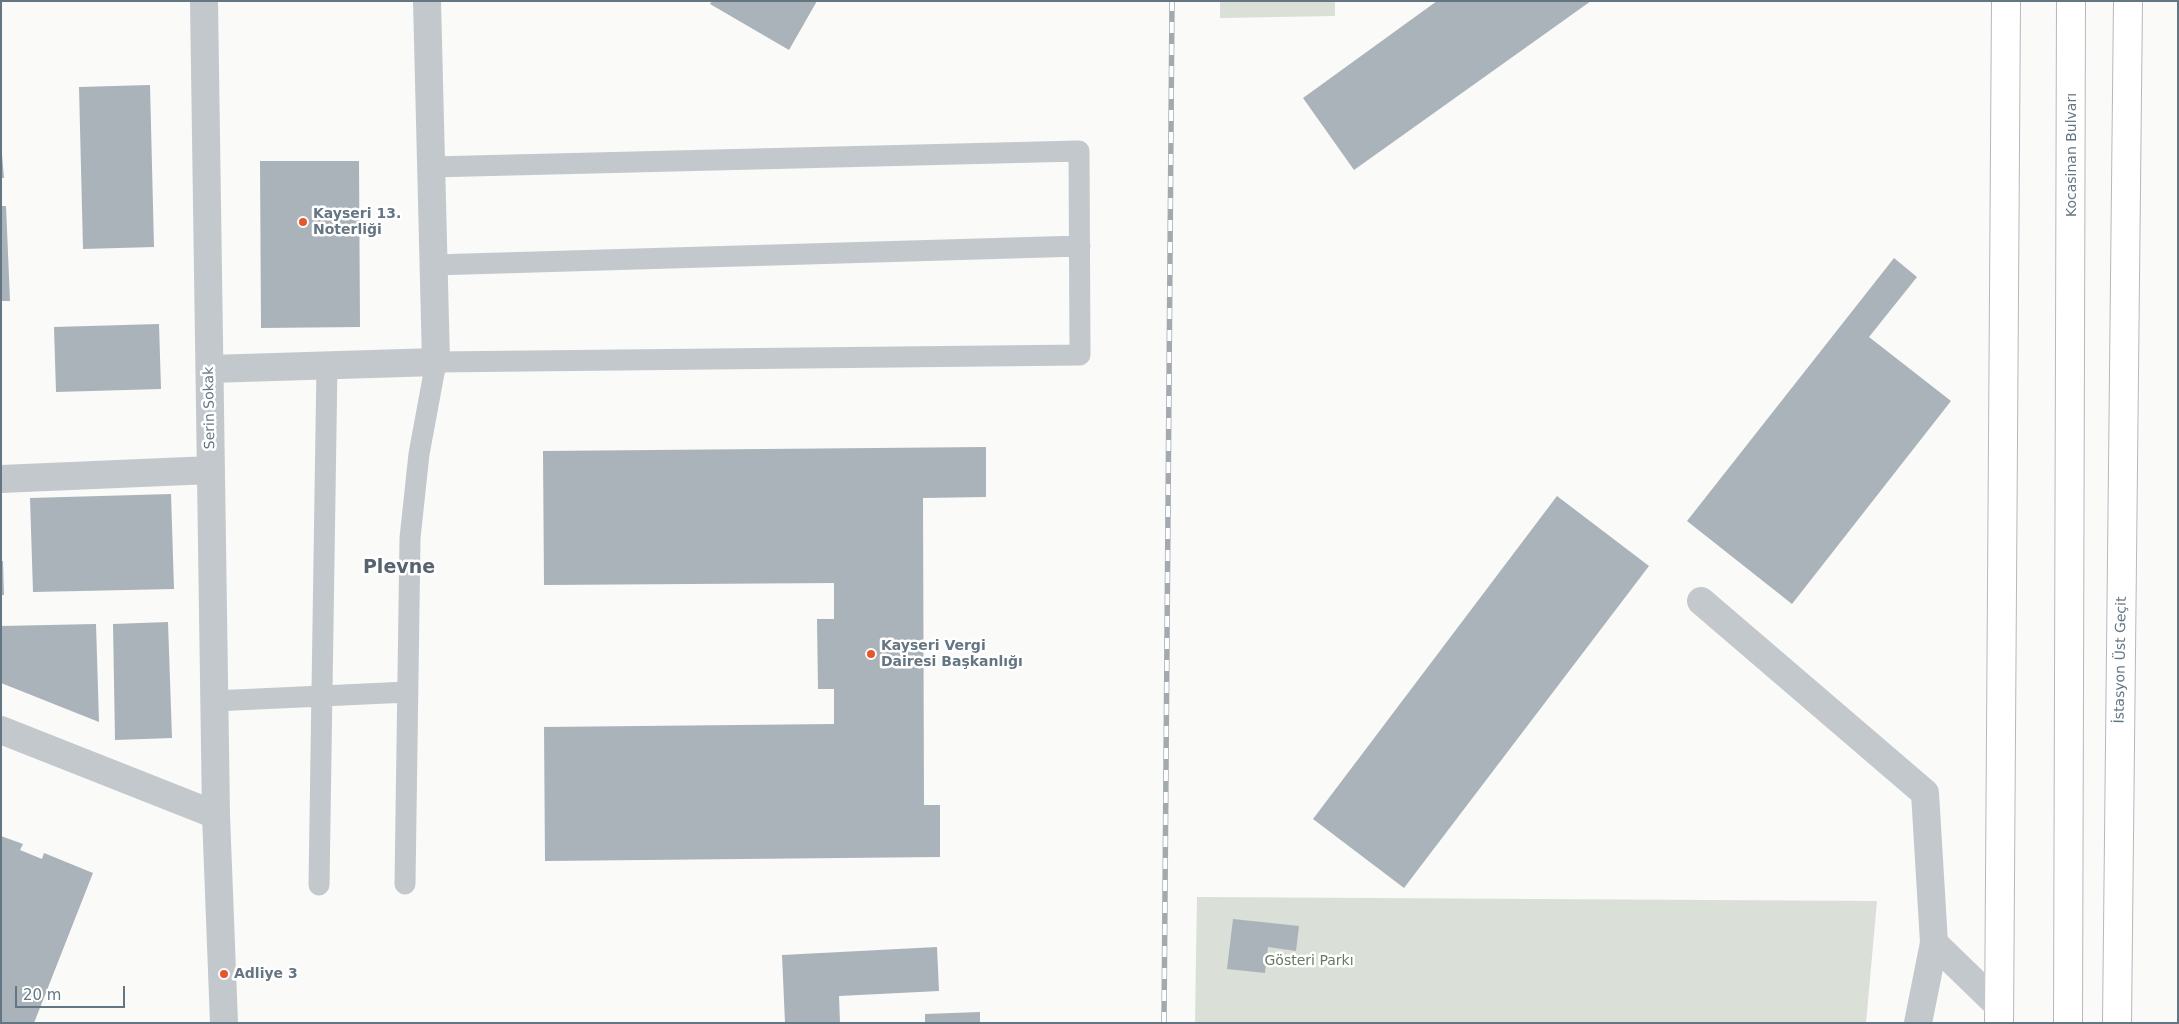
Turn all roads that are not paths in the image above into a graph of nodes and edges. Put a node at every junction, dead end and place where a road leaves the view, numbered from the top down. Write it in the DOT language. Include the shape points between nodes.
graph roads {
  1 [pos="204,1"];
  2 [pos="427,1"];
  3 [pos="2006,1"];
  4 [pos="2071,1"];
  5 [pos="2128,1"];
  6 [pos="431,167"];
  7 [pos="1080,246"];
  8 [pos="433,265"];
  9 [pos="436,362"];
  10 [pos="327,366"];
  11 [pos="210,369"];
  12 [pos="211,470"];
  13 [pos="1,479"];
  14 [pos="1701,601"];
  15 [pos="408,692"];
  16 [pos="322,696"];
  17 [pos="214,701"];
  18 [pos="1,730"];
  19 [pos="216,815"];
  20 [pos="405,884"];
  21 [pos="318,885"];
  22 [pos="1934,943"];
  23 [pos="1998,1017"];
  24 [pos="224,1023"];
  25 [pos="1918,1023"];
  26 [pos="2068,1023"];
  27 [pos="2117,1023"];
  1 -- 11 [label="street, Serin Sokak"];
  2 -- 6 [label="street"];
  3 -- 23 [label="highway"];
  4 -- 26 [label="highway, Kocasinan Bulvarı"];
  5 -- 27 [label="highway, İstasyon Üst Geçit"];
  6 -- 7 [label="lane" via="1079,151"];
  6 -- 8 [label="street"];
  7 -- 8 [label="lane"];
  7 -- 9 [label="lane" via="1080,355"];
  8 -- 9 [label="street"];
  9 -- 10 [label="street"];
  9 -- 15 [label="lane" via="419,454 410,538"];
  10 -- 11 [label="street"];
  10 -- 16 [label="lane"];
  11 -- 12 [label="street, Serin Sokak"];
  12 -- 13 [label="street"];
  12 -- 17 [label="street, Serin Sokak"];
  14 -- 22 [label="street" via="1925,793"];
  15 -- 16 [label="lane"];
  15 -- 20 [label="lane"];
  16 -- 17 [label="lane"];
  16 -- 21 [label="lane"];
  17 -- 19 [label="street, Serin Sokak"];
  18 -- 19 [label="street"];
  19 -- 24 [label="street, Serin Sokak"];
  22 -- 23 [label="street"];
  22 -- 25 [label="street"];
}
